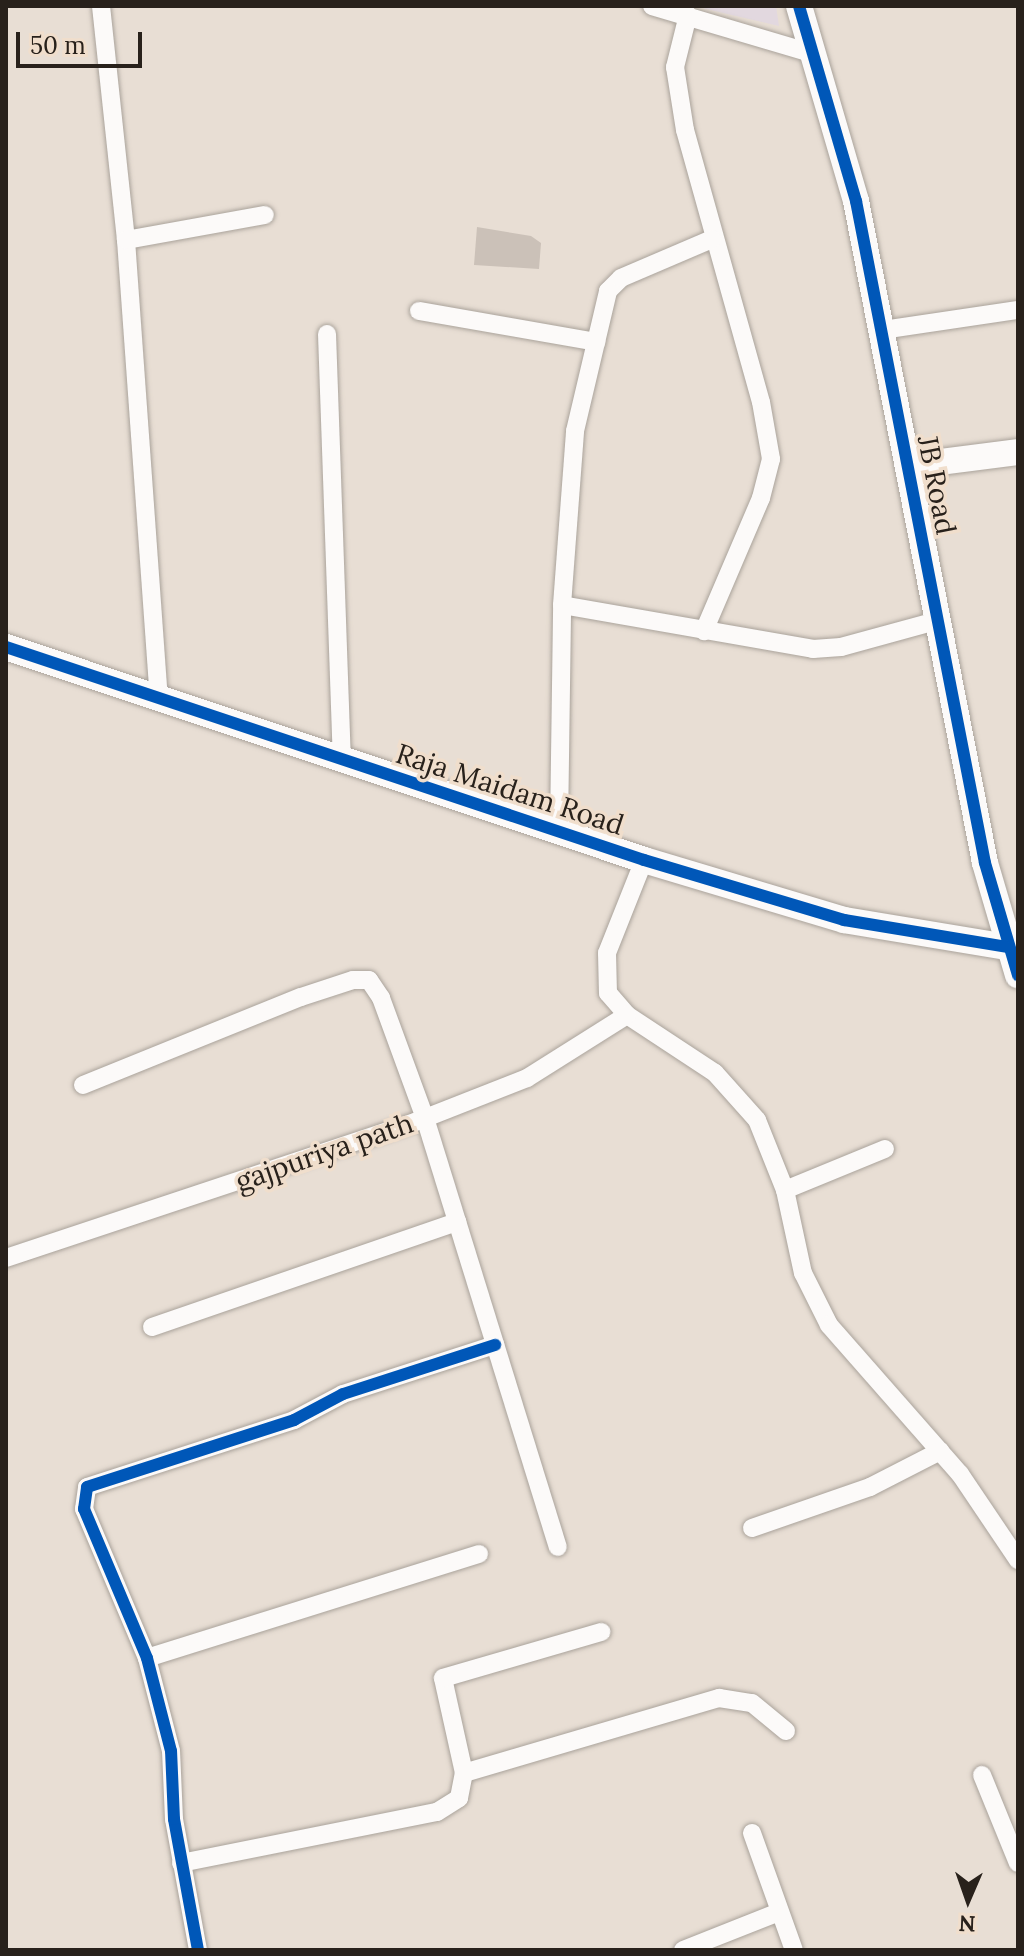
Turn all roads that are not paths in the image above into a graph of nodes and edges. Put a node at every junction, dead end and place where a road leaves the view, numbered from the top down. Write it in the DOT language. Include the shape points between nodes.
graph roads {
  1 [pos="101,6"];
  2 [pos="652,6"];
  3 [pos="799,6"];
  4 [pos="688,15"];
  5 [pos="811,53"];
  6 [pos="265,215"];
  7 [pos="712,239"];
  8 [pos="126,240"];
  9 [pos="1018,310"];
  10 [pos="419,311"];
  11 [pos="882,330"];
  12 [pos="327,334"];
  13 [pos="596,342"];
  14 [pos="1018,452"];
  15 [pos="909,466"];
  16 [pos="562,605"];
  17 [pos="936,621"];
  18 [pos="704,631"];
  19 [pos="6,647"];
  20 [pos="159,698"];
  21 [pos="342,759"];
  22 [pos="559,829"];
  23 [pos="644,860"];
  24 [pos="1007,947"];
  25 [pos="1018,975"];
  26 [pos="627,1015"];
  27 [pos="83,1085"];
  28 [pos="425,1118"];
  29 [pos="885,1149"];
  30 [pos="785,1190"];
  31 [pos="457,1222"];
  32 [pos="6,1258"];
  33 [pos="152,1327"];
  34 [pos="495,1345"];
  35 [pos="940,1451"];
  36 [pos="752,1528"];
  37 [pos="558,1547"];
  38 [pos="479,1554"];
  39 [pos="1018,1560"];
  40 [pos="601,1632"];
  41 [pos="147,1658"];
  42 [pos="786,1731"];
  43 [pos="464,1773"];
  44 [pos="982,1775"];
  45 [pos="752,1833"];
  46 [pos="181,1863"];
  47 [pos="1018,1863"];
  48 [pos="779,1912"];
  49 [pos="198,1950"];
  50 [pos="683,1950"];
  51 [pos="794,1950"];
  1 -- 8 [label="street"];
  2 -- 4 [label="street"];
  3 -- 5 [label="street, JB Road"];
  4 -- 5 [label="street"];
  4 -- 7 [label="street" via="675,67"];
  5 -- 11 [label="street, JB Road" via="856,201"];
  6 -- 8 [label="street"];
  7 -- 13 [label="street" via="613,283"];
  7 -- 18 [label="street" via="761,402 771,459 761,498"];
  8 -- 20 [label="street"];
  9 -- 11 [label="street"];
  10 -- 13 [label="street"];
  11 -- 15 [label="street, JB Road"];
  12 -- 21 [label="street"];
  13 -- 16 [label="street" via="575,431"];
  14 -- 15 [label="street"];
  15 -- 17 [label="street, JB Road"];
  16 -- 18 [label="street"];
  16 -- 22 [label="street"];
  17 -- 18 [label="street" via="841,647 813,649"];
  17 -- 24 [label="street, JB Road"];
  19 -- 20 [label="street, Raja Maidam Road"];
  20 -- 21 [label="street, Raja Maidam Road"];
  21 -- 22 [label="street, Raja Maidam Road"];
  22 -- 23 [label="street, Raja Maidam Road"];
  23 -- 24 [label="street, Raja Maidam Road" via="844,920"];
  23 -- 26 [label="street" via="607,953 608,993"];
  24 -- 25 [label="street, JB Road"];
  26 -- 28 [label="street, gajpuriya path" via="527,1078"];
  26 -- 30 [label="street" via="694,1057 737,1096 757,1120"];
  27 -- 28 [label="street" via="301,997 362,979 381,998"];
  28 -- 31 [label="street"];
  28 -- 32 [label="street, gajpuriya path"];
  29 -- 30 [label="street"];
  30 -- 35 [label="street" via="803,1273 829,1325"];
  31 -- 33 [label="street"];
  31 -- 34 [label="street"];
  34 -- 37 [label="street"];
  34 -- 41 [label="street" via="343,1394 294,1420 87,1487 84,1509"];
  35 -- 36 [label="street" via="870,1487"];
  35 -- 39 [label="street"];
  38 -- 41 [label="street"];
  40 -- 43 [label="street" via="443,1678"];
  41 -- 46 [label="street" via="171,1751"];
  42 -- 43 [label="street" via="752,1703 728,1696"];
  43 -- 46 [label="street" via="459,1798 437,1812"];
  44 -- 47 [label="street"];
  45 -- 48 [label="street"];
  46 -- 49 [label="street"];
  48 -- 50 [label="street"];
  48 -- 51 [label="street"];
}
